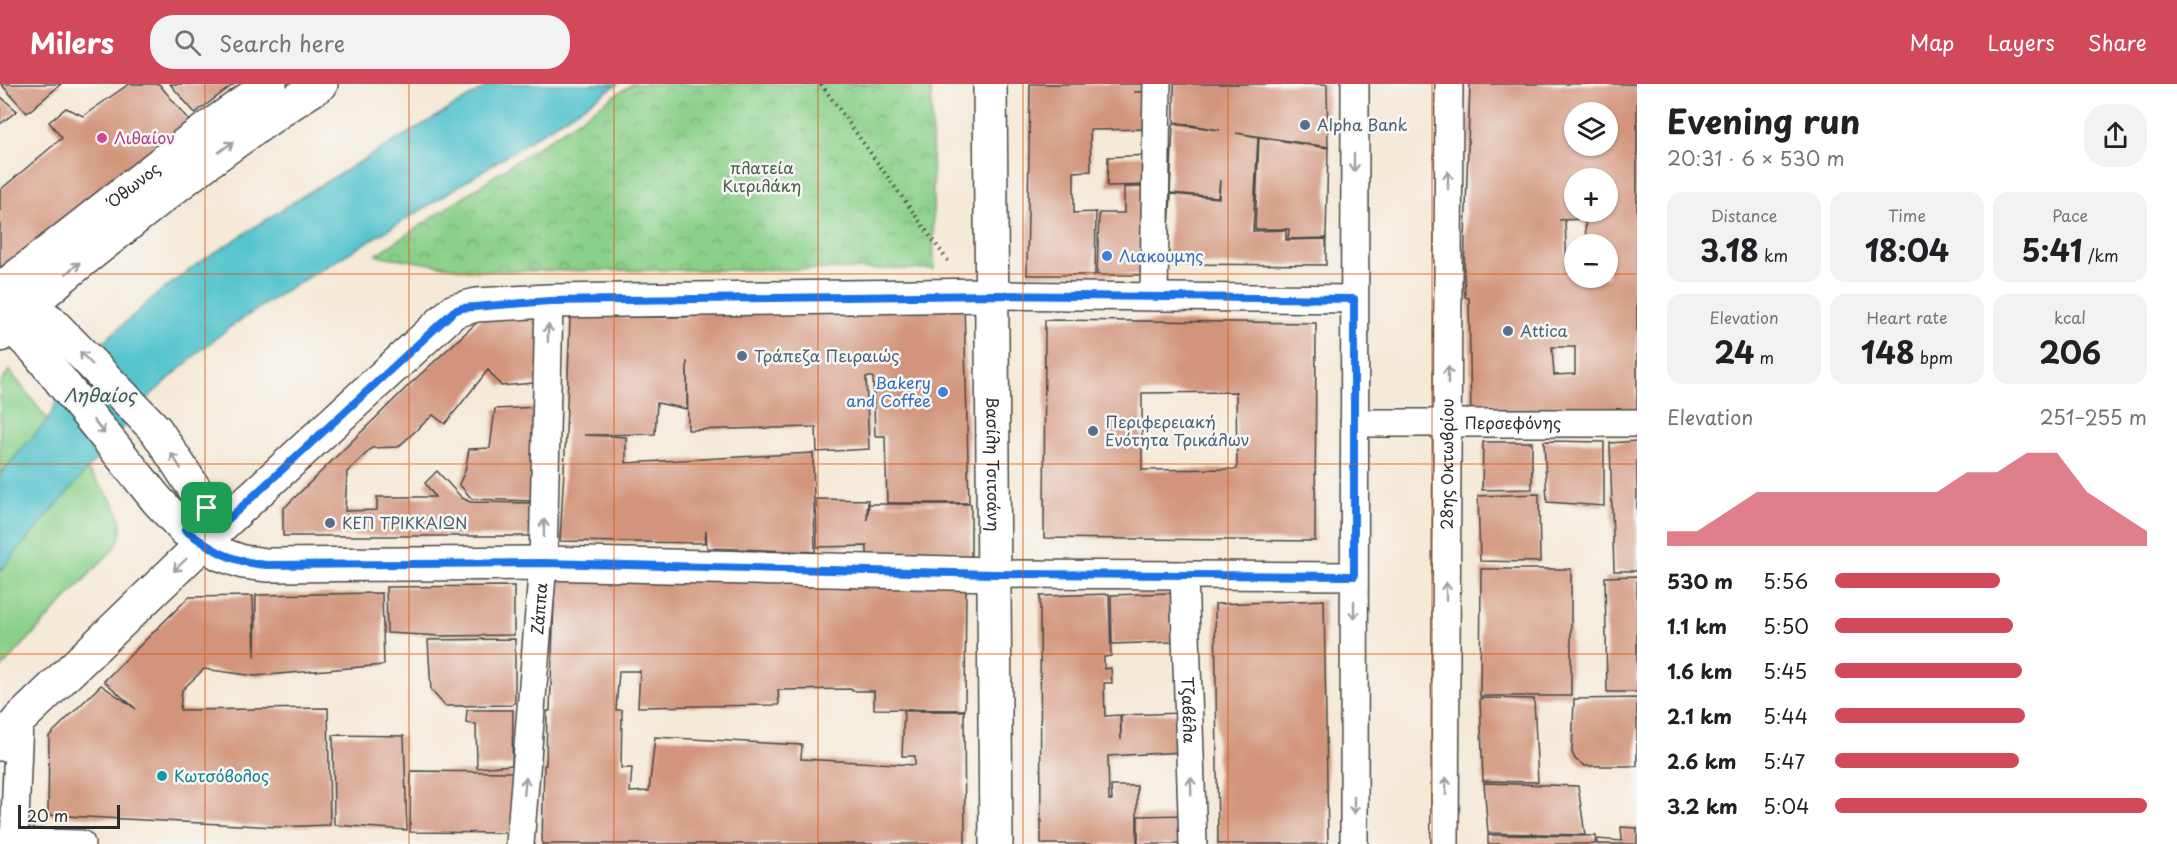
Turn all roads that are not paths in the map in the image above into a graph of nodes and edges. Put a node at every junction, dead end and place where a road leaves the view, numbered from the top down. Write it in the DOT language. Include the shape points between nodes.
graph roads {
  1 [pos="270,84"];
  2 [pos="321,84"];
  3 [pos="990,84"];
  4 [pos="1157,84"];
  5 [pos="1354,84"];
  6 [pos="1449,84"];
  7 [pos="0,290"];
  8 [pos="992,295"];
  9 [pos="1154,297"];
  10 [pos="1354,299"];
  11 [pos="549,301"];
  12 [pos="8,317"];
  13 [pos="47,340"];
  14 [pos="1354,423"];
  15 [pos="1447,423"];
  16 [pos="1637,423"];
  17 [pos="213,534"];
  18 [pos="543,563"];
  19 [pos="994,574"];
  20 [pos="1184,575"];
  21 [pos="1354,576"];
  22 [pos="9,732"];
  23 [pos="9,843"];
  24 [pos="81,844"];
  25 [pos="520,844"];
  26 [pos="996,844"];
  27 [pos="1193,844"];
  28 [pos="1354,844"];
  29 [pos="1445,844"];
  1 -- 7 [label="street, Όθωνος"];
  12 -- 2 [label="street, one-way" via="191,173"];
  3 -- 8 [label="street, Βασίλη Τσιτσάνη"];
  4 -- 9 [label="street"];
  5 -- 10 [label="street, one-way"];
  15 -- 6 [label="street, 28ης Οκτωβρίου, one-way"];
  8 -- 9 [label="street"];
  8 -- 11 [label="street"];
  8 -- 19 [label="street, Βασίλη Τσιτσάνη"];
  9 -- 10 [label="street"];
  10 -- 14 [label="street"];
  11 -- 17 [label="street" via="476,305 454,311"];
  18 -- 11 [label="street, Ζάππα, one-way"];
  12 -- 13 [label="street"];
  17 -- 13 [label="street, one-way" via="207,508 156,430"];
  13 -- 17 [label="street, one-way" via="157,500 185,530"];
  14 -- 15 [label="street, Περσεφόνης"];
  14 -- 21 [label="street"];
  15 -- 16 [label="street, Περσεφόνης"];
  29 -- 15 [label="street, 28ης Οκτωβρίου, one-way"];
  17 -- 18 [label="street" via="211,549 231,559 267,565"];
  17 -- 22 [label="street, one-way"];
  18 -- 19 [label="street"];
  25 -- 18 [label="street, Ζάππα, one-way"];
  19 -- 20 [label="street"];
  19 -- 26 [label="street, Βασίλη Τσιτσάνη"];
  20 -- 21 [label="street"];
  27 -- 20 [label="street, Τζαβέλα, one-way"];
  21 -- 28 [label="street, one-way"];
  22 -- 23 [label="street"];
  23 -- 24 [label="street"];
}
